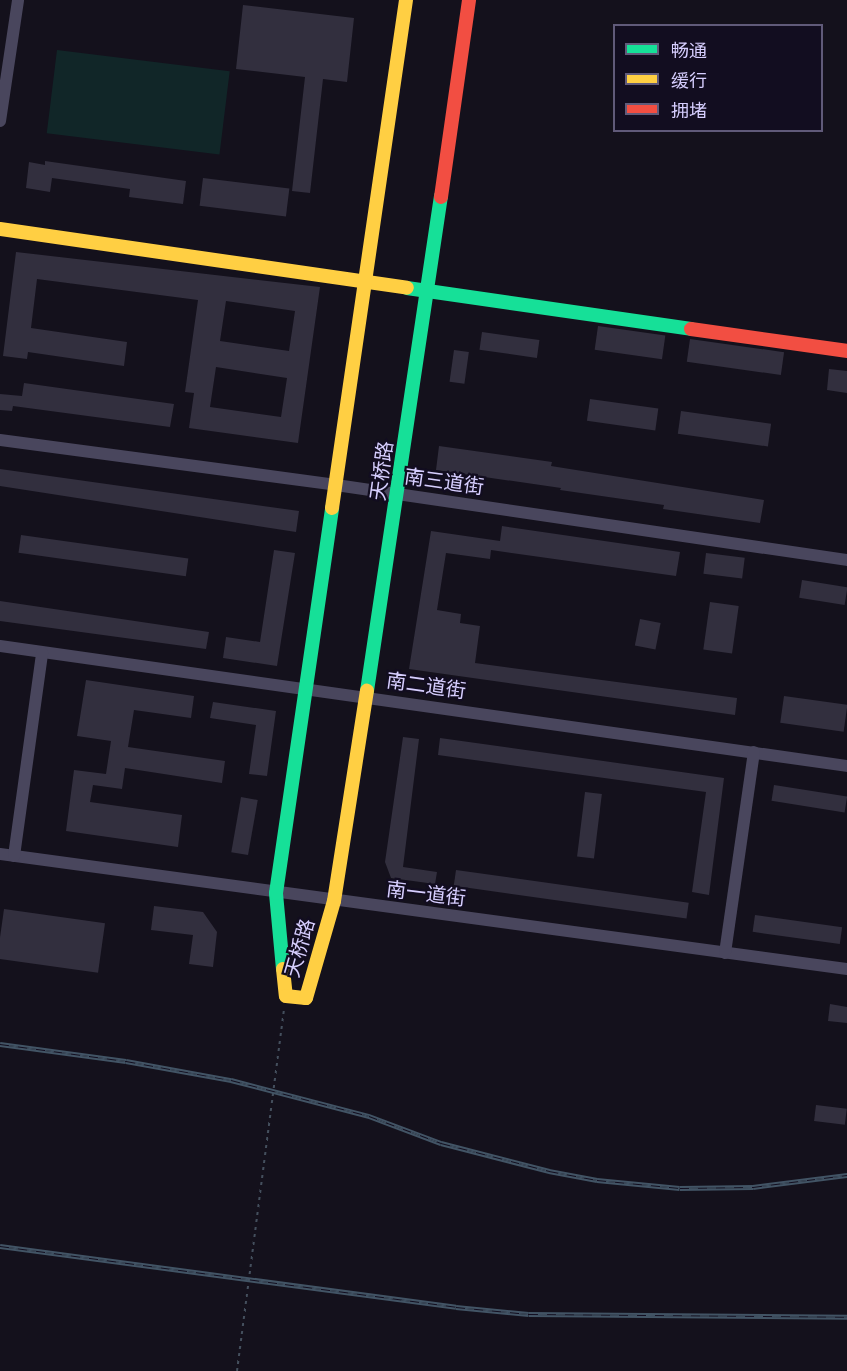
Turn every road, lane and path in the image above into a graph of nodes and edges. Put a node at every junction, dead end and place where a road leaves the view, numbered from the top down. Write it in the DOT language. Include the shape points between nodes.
graph roads {
  1 [pos="18,0"];
  2 [pos="406,0"];
  3 [pos="469,0"];
  4 [pos="0,121"];
  5 [pos="0,230"];
  6 [pos="365,282"];
  7 [pos="427,290"];
  8 [pos="847,351"];
  9 [pos="0,440"];
  10 [pos="336,485"];
  11 [pos="398,495"];
  12 [pos="847,561"];
  13 [pos="0,646"];
  14 [pos="42,652"];
  15 [pos="306,688"];
  16 [pos="368,697"];
  17 [pos="754,752"];
  18 [pos="847,766"];
  19 [pos="0,854"];
  20 [pos="14,856"];
  21 [pos="276,893"];
  22 [pos="333,901"];
  23 [pos="725,953"];
  24 [pos="847,969"];
  25 [pos="286,996"];
  26 [pos="237,1371"];
  1 -- 4 [label="street"];
  2 -- 6 [label="street, 天桥路"];
  3 -- 7 [label="street, 天桥路"];
  5 -- 6 [label="street"];
  6 -- 7 [label="street"];
  6 -- 10 [label="street, 天桥路"];
  7 -- 8 [label="street"];
  7 -- 11 [label="street, 天桥路"];
  9 -- 10 [label="street, 南三道街"];
  10 -- 11 [label="street, 南三道街"];
  10 -- 15 [label="street, 天桥路"];
  11 -- 12 [label="street, 南三道街"];
  11 -- 16 [label="street, 天桥路"];
  13 -- 14 [label="street, 南二道街"];
  14 -- 15 [label="street, 南二道街"];
  14 -- 20 [label="street"];
  15 -- 16 [label="street, 南二道街"];
  15 -- 21 [label="street, 天桥路"];
  16 -- 17 [label="street, 南二道街"];
  16 -- 22 [label="street, 天桥路"];
  17 -- 18 [label="street, 南二道街"];
  17 -- 23 [label="street"];
  19 -- 20 [label="street, 南一道街"];
  20 -- 21 [label="street, 南一道街"];
  21 -- 22 [label="street, 南一道街"];
  21 -- 25 [label="street, 天桥路"];
  22 -- 23 [label="street, 南一道街"];
  22 -- 25 [label="street, 天桥路" via="306,998"];
  23 -- 24 [label="street, 南一道街"];
  25 -- 26 [label="path"];
}
